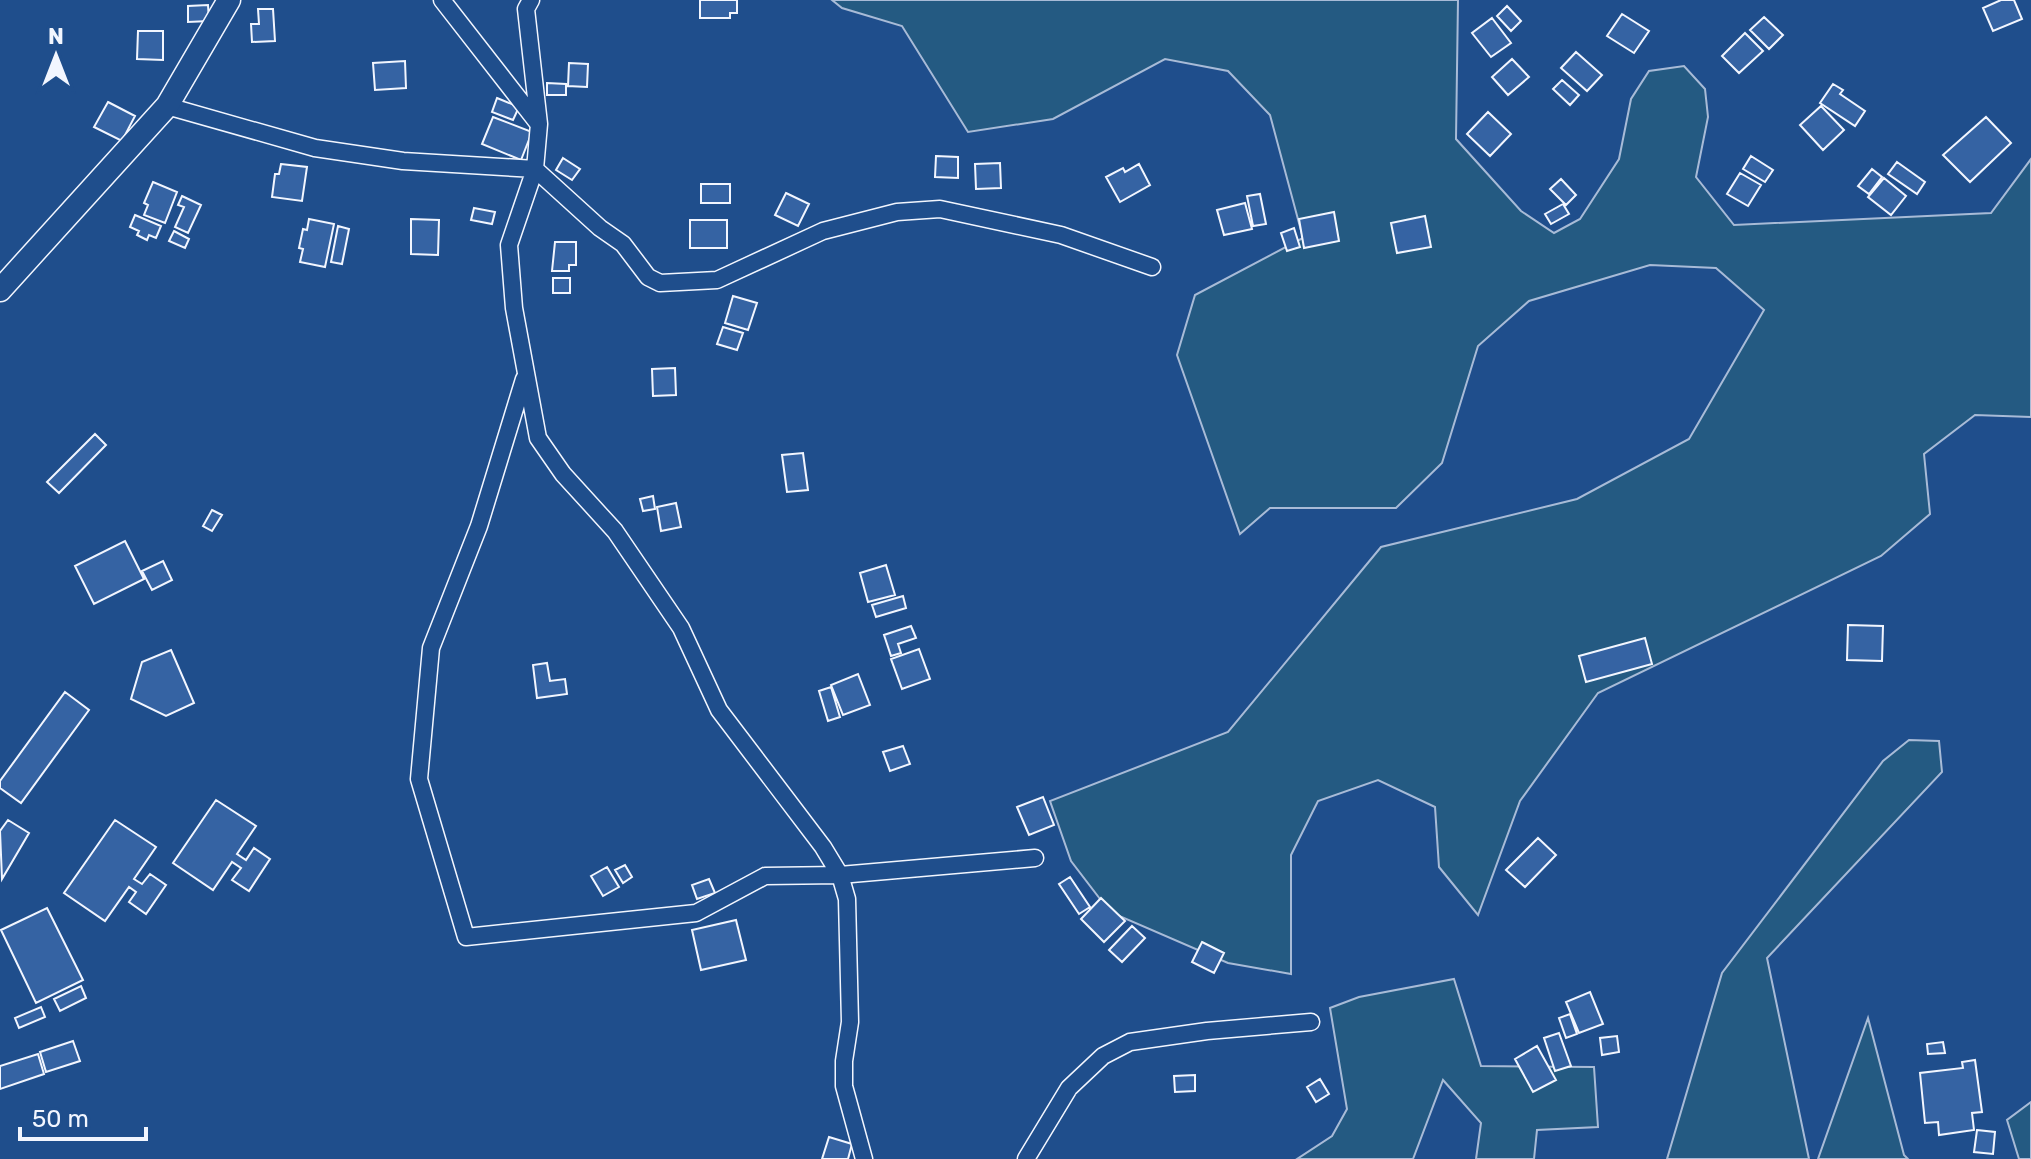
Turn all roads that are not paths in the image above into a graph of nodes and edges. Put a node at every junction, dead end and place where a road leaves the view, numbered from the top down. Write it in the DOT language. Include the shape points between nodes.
graph roads {
  1 [pos="229,0"];
  2 [pos="442,0"];
  3 [pos="531,0"];
  4 [pos="167,106"];
  5 [pos="539,124"];
  6 [pos="535,169"];
  7 [pos="1152,267"];
  8 [pos="0,290"];
  9 [pos="526,374"];
  10 [pos="1035,858"];
  11 [pos="840,875"];
  12 [pos="1311,1022"];
  13 [pos="864,1159"];
  14 [pos="1026,1159"];
  1 -- 4 [label="street"];
  2 -- 5 [label="street"];
  3 -- 5 [label="street" via="526,9"];
  4 -- 6 [label="street" via="315,148 403,161"];
  4 -- 8 [label="street"];
  5 -- 6 [label="street"];
  6 -- 7 [label="street" via="660,283 717,280 823,231 897,212 940,209 1061,235"];
  6 -- 9 [label="street" via="509,245"];
  9 -- 11 [label="street" via="538,438 615,531 681,628 719,710"];
  9 -- 11 [label="street" via="479,526 431,648 419,779 466,937 696,913 765,876"];
  10 -- 11 [label="street"];
  11 -- 13 [label="street" via="847,899 850,1022 844,1086"];
  12 -- 14 [label="street" via="1130,1042 1103,1056 1069,1088"];
}
